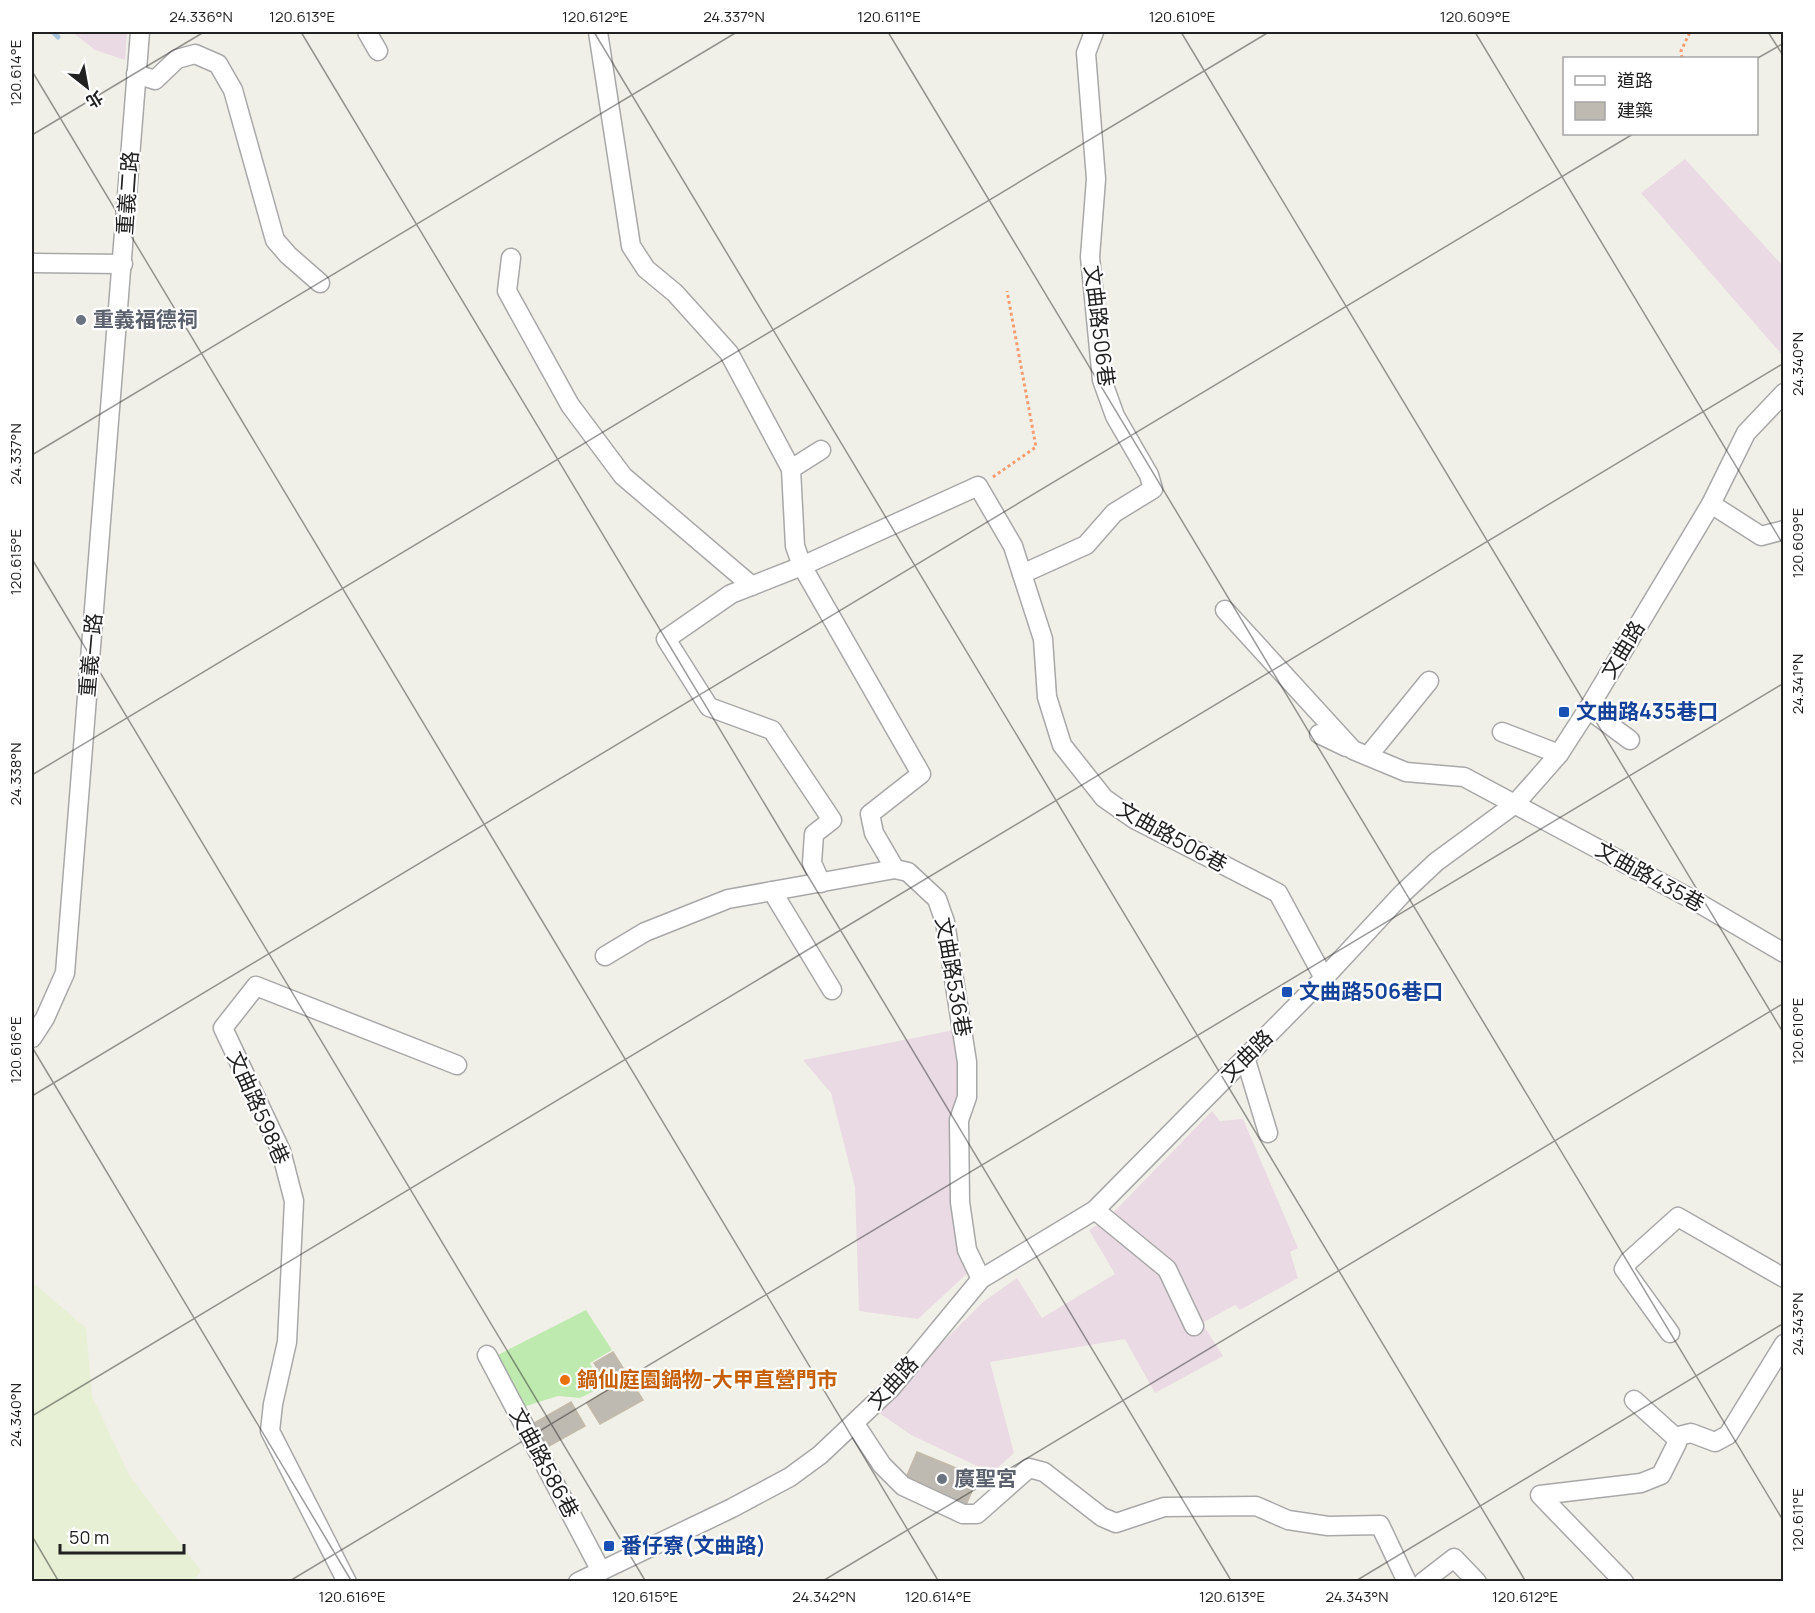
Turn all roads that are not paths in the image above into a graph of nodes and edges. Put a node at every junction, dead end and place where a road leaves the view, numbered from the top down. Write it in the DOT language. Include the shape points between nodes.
graph roads {
  1 [pos="140,32"];
  2 [pos="367,32"];
  3 [pos="598,32"];
  4 [pos="1094,32"];
  5 [pos="378,51"];
  6 [pos="136,74"];
  7 [pos="511,258"];
  8 [pos="32,263"];
  9 [pos="123,264"];
  10 [pos="320,284"];
  11 [pos="1784,393"];
  12 [pos="821,450"];
  13 [pos="791,469"];
  14 [pos="1711,504"];
  15 [pos="1784,530"];
  16 [pos="802,566"];
  17 [pos="1022,574"];
  18 [pos="752,586"];
  19 [pos="1226,610"];
  20 [pos="1430,681"];
  21 [pos="1588,709"];
  22 [pos="1502,732"];
  23 [pos="1319,734"];
  24 [pos="1630,740"];
  25 [pos="1360,753"];
  26 [pos="1559,754"];
  27 [pos="1515,804"];
  28 [pos="895,869"];
  29 [pos="821,883"];
  30 [pos="772,891"];
  31 [pos="1784,953"];
  32 [pos="605,956"];
  33 [pos="1324,978"];
  34 [pos="832,990"];
  35 [pos="32,1038"];
  36 [pos="1245,1057"];
  37 [pos="457,1065"];
  38 [pos="1268,1132"];
  39 [pos="1095,1210"];
  40 [pos="1784,1278"];
  41 [pos="981,1279"];
  42 [pos="1194,1326"];
  43 [pos="1670,1334"];
  44 [pos="1784,1344"];
  45 [pos="487,1355"];
  46 [pos="1634,1400"];
  47 [pos="855,1424"];
  48 [pos="1676,1437"];
  49 [pos="601,1570"];
  50 [pos="347,1581"];
  51 [pos="578,1581"];
  52 [pos="1407,1581"];
  53 [pos="1423,1581"];
  54 [pos="1477,1581"];
  55 [pos="1624,1581"];
  1 -- 6 [label="street, 重義二路"];
  2 -- 5 [label="street"];
  3 -- 13 [label="street" via="631,246 646,269 675,293 729,353"];
  4 -- 17 [label="street, 文曲路506巷" via="1086,53 1096,179 1090,257 1102,381 1115,416 1153,489 1114,513 1086,545"];
  6 -- 9 [label="street, 重義二路"];
  6 -- 10 [label="street" via="155,80 177,58 195,54 218,64 233,90 276,240"];
  7 -- 18 [label="street" via="507,291 570,405 623,476"];
  8 -- 9 [label="street, 重義二路"];
  9 -- 35 [label="street, 重義一路" via="65,973"];
  11 -- 14 [label="street, 文曲路" via="1746,433"];
  12 -- 13 [label="street"];
  13 -- 16 [label="street" via="795,546"];
  14 -- 15 [label="street" via="1761,536"];
  14 -- 21 [label="street, 文曲路"];
  16 -- 17 [label="street, 文曲路506巷" via="978,486 1013,546"];
  16 -- 18 [label="street"];
  16 -- 28 [label="street" via="921,774 870,814 874,833"];
  17 -- 33 [label="street, 文曲路506巷" via="1043,639 1047,697 1062,745 1104,798 1134,819 1278,893"];
  18 -- 29 [label="street" via="731,594 666,639 710,707 772,730 832,820 814,834 812,863"];
  19 -- 25 [label="street"];
  20 -- 25 [label="street"];
  21 -- 24 [label="street"];
  21 -- 26 [label="street, 文曲路"];
  22 -- 26 [label="street"];
  23 -- 25 [label="street, 文曲路435巷"];
  25 -- 27 [label="street, 文曲路435巷" via="1406,772 1464,777"];
  26 -- 27 [label="street, 文曲路"];
  27 -- 31 [label="street, 文曲路435巷"];
  27 -- 33 [label="street, 文曲路" via="1436,862"];
  28 -- 29 [label="street"];
  28 -- 41 [label="street, 文曲路536巷" via="908,872 937,898 945,922 967,1062 968,1097 960,1120 960,1202 967,1250"];
  29 -- 30 [label="street"];
  30 -- 32 [label="street" via="728,899 645,932"];
  30 -- 34 [label="street"];
  33 -- 36 [label="street, 文曲路"];
  36 -- 38 [label="street"];
  36 -- 39 [label="street, 文曲路"];
  37 -- 50 [label="street, 文曲路598巷" via="256,986 223,1028 281,1151 294,1201 287,1342 270,1431"];
  39 -- 41 [label="street, 文曲路"];
  39 -- 42 [label="street" via="1167,1269"];
  40 -- 43 [label="street" via="1677,1217 1624,1269"];
  41 -- 47 [label="street, 文曲路" via="891,1388"];
  44 -- 48 [label="street" via="1728,1435 1715,1442 1691,1433"];
  45 -- 49 [label="street, 文曲路586巷"];
  46 -- 48 [label="street"];
  47 -- 49 [label="street, 文曲路" via="790,1477"];
  47 -- 52 [label="street" via="882,1465 903,1486 963,1514 977,1514 1029,1468 1044,1472 1102,1517 1116,1523 1164,1507 1256,1506 1288,1520 1328,1526 1380,1525"];
  48 -- 55 [label="street" via="1677,1443 1661,1475 1641,1482 1540,1495"];
  49 -- 51 [label="street, 文曲路"];
  53 -- 54 [label="street" via="1454,1558"];
}
